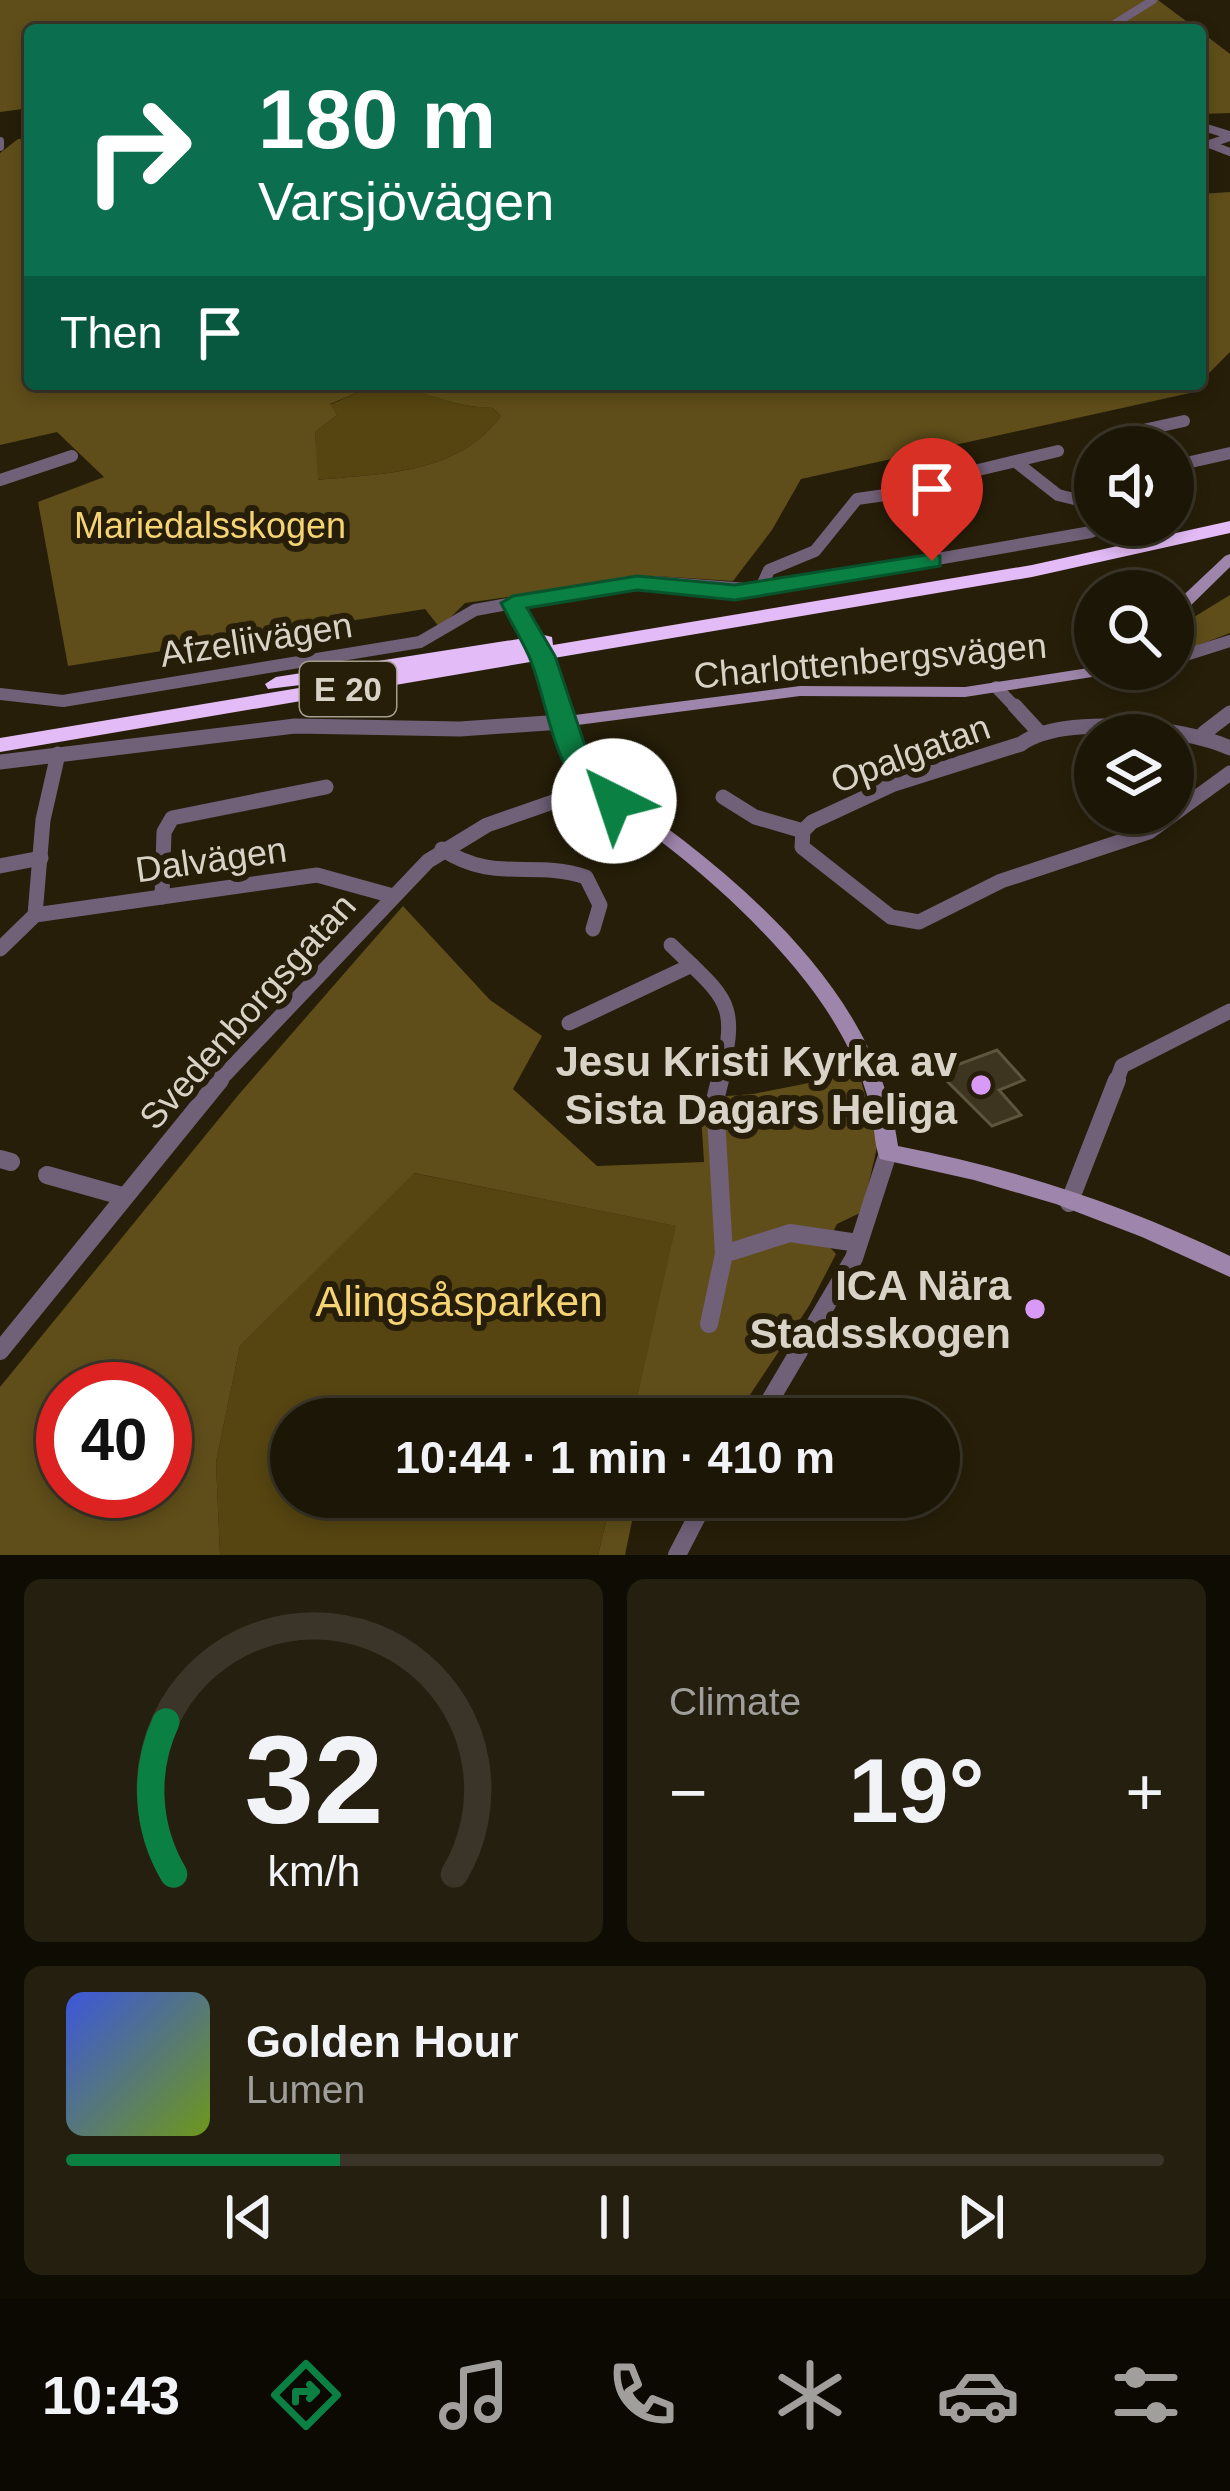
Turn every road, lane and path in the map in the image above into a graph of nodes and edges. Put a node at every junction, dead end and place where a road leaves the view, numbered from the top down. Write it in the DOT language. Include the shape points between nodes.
graph roads {
  1 [pos="1153,0"];
  2 [pos="1116,24"];
  3 [pos="1230,136"];
  4 [pos="1230,152"];
  5 [pos="1184,421"];
  6 [pos="1165,426"];
  7 [pos="1058,451"];
  8 [pos="1230,453"];
  9 [pos="72,456"];
  10 [pos="1194,459"];
  11 [pos="1016,462"];
  12 [pos="974,471"];
  13 [pos="0,479"];
  14 [pos="892,494"];
  15 [pos="1074,499"];
  16 [pos="1230,516"];
  17 [pos="1230,527"];
  18 [pos="1074,535"];
  19 [pos="1230,560"];
  20 [pos="760,590"];
  21 [pos="1194,594"];
  22 [pos="513,603"];
  23 [pos="1230,641"];
  24 [pos="539,650"];
  25 [pos="1194,652"];
  26 [pos="1074,675"];
  27 [pos="996,688"];
  28 [pos="0,694"];
  29 [pos="1230,713"];
  30 [pos="562,722"];
  31 [pos="1038,730"];
  32 [pos="0,731"];
  33 [pos="1204,734"];
  34 [pos="0,745"];
  35 [pos="1230,748"];
  36 [pos="58,754"];
  37 [pos="0,762"];
  38 [pos="1230,773"];
  39 [pos="326,787"];
  40 [pos="596,787"];
  41 [pos="723,797"];
  42 [pos="803,831"];
  43 [pos="442,849"];
  44 [pos="41,859"];
  45 [pos="0,866"];
  46 [pos="393,896"];
  47 [pos="162,897"];
  48 [pos="35,915"];
  49 [pos="593,929"];
  50 [pos="671,945"];
  51 [pos="0,949"];
  52 [pos="692,965"];
  53 [pos="1230,1011"];
  54 [pos="568,1023"];
  55 [pos="888,1153"];
  56 [pos="47,1175"];
  57 [pos="122,1196"];
  58 [pos="1069,1203"];
  59 [pos="858,1244"];
  60 [pos="724,1254"];
  61 [pos="1230,1267"];
  62 [pos="709,1324"];
  63 [pos="0,1351"];
  64 [pos="771,1398"];
  65 [pos="696,1518"];
  66 [pos="677,1555"];
  1 -- 2 [label="street"];
  3 -- 4 [label="street" via="1210,144"];
  5 -- 6 [label="street"];
  7 -- 11 [label="street"];
  8 -- 10 [label="street"];
  9 -- 13 [label="street"];
  11 -- 12 [label="street"];
  11 -- 15 [label="street"];
  14 -- 20 [label="street" via="857,499 820,547 769,570"];
  16 -- 24 [label="highway, E 20"];
  17 -- 24 [label="highway, E 20" via="1032,572"];
  18 -- 20 [label="street, Afzeliivägen"];
  19 -- 21 [label="street"];
  20 -- 22 [label="street, Afzeliivägen" via="637,583"];
  22 -- 24 [label="street"];
  22 -- 28 [label="street, Afzeliivägen" via="475,610 420,642 63,700"];
  23 -- 25 [label="street"];
  24 -- 30 [label="street"];
  24 -- 32 [label="highway, E 20"];
  24 -- 34 [label="highway, E 20"];
  26 -- 27 [label="street, Charlottenbergsvägen"];
  27 -- 30 [label="street, Charlottenbergsvägen" via="800,691"];
  27 -- 31 [label="street, Opalgatan"];
  29 -- 33 [label="street"];
  30 -- 36 [label="street" via="295,726"];
  30 -- 40 [label="street"];
  31 -- 33 [label="street, Opalgatan" via="1168,725"];
  31 -- 42 [label="street, Opalgatan" via="1022,744 894,784"];
  33 -- 35 [label="street, Opalgatan"];
  36 -- 37 [label="street"];
  36 -- 44 [label="street"];
  38 -- 42 [label="street, Opalgatan" via="1149,832 1001,881 919,922 891,917 811,856"];
  39 -- 47 [label="street" via="172,818 164,832"];
  40 -- 43 [label="street, Svedenborgsgatan" via="514,813"];
  40 -- 55 [label="street" via="736,895 812,981 871,1066"];
  41 -- 42 [label="street, Opalgatan"];
  43 -- 46 [label="street, Svedenborgsgatan"];
  43 -- 49 [label="street" via="485,874 560,868 586,877 600,905"];
  44 -- 45 [label="street"];
  44 -- 48 [label="street"];
  46 -- 47 [label="street, Dalvägen" via="317,875"];
  46 -- 57 [label="street, Svedenborgsgatan"];
  47 -- 48 [label="street, Dalvägen"];
  48 -- 51 [label="street"];
  50 -- 52 [label="street"];
  52 -- 54 [label="street"];
  52 -- 60 [label="street" via="730,1012 715,1100"];
  53 -- 58 [label="street" via="1122,1066"];
  55 -- 58 [label="street"];
  55 -- 59 [label="street"];
  56 -- 57 [label="street"];
  57 -- 63 [label="street, Svedenborgsgatan"];
  58 -- 61 [label="street"];
  59 -- 60 [label="street" via="802,1230"];
  59 -- 64 [label="street"];
  60 -- 62 [label="street"];
  65 -- 66 [label="street"];
}
